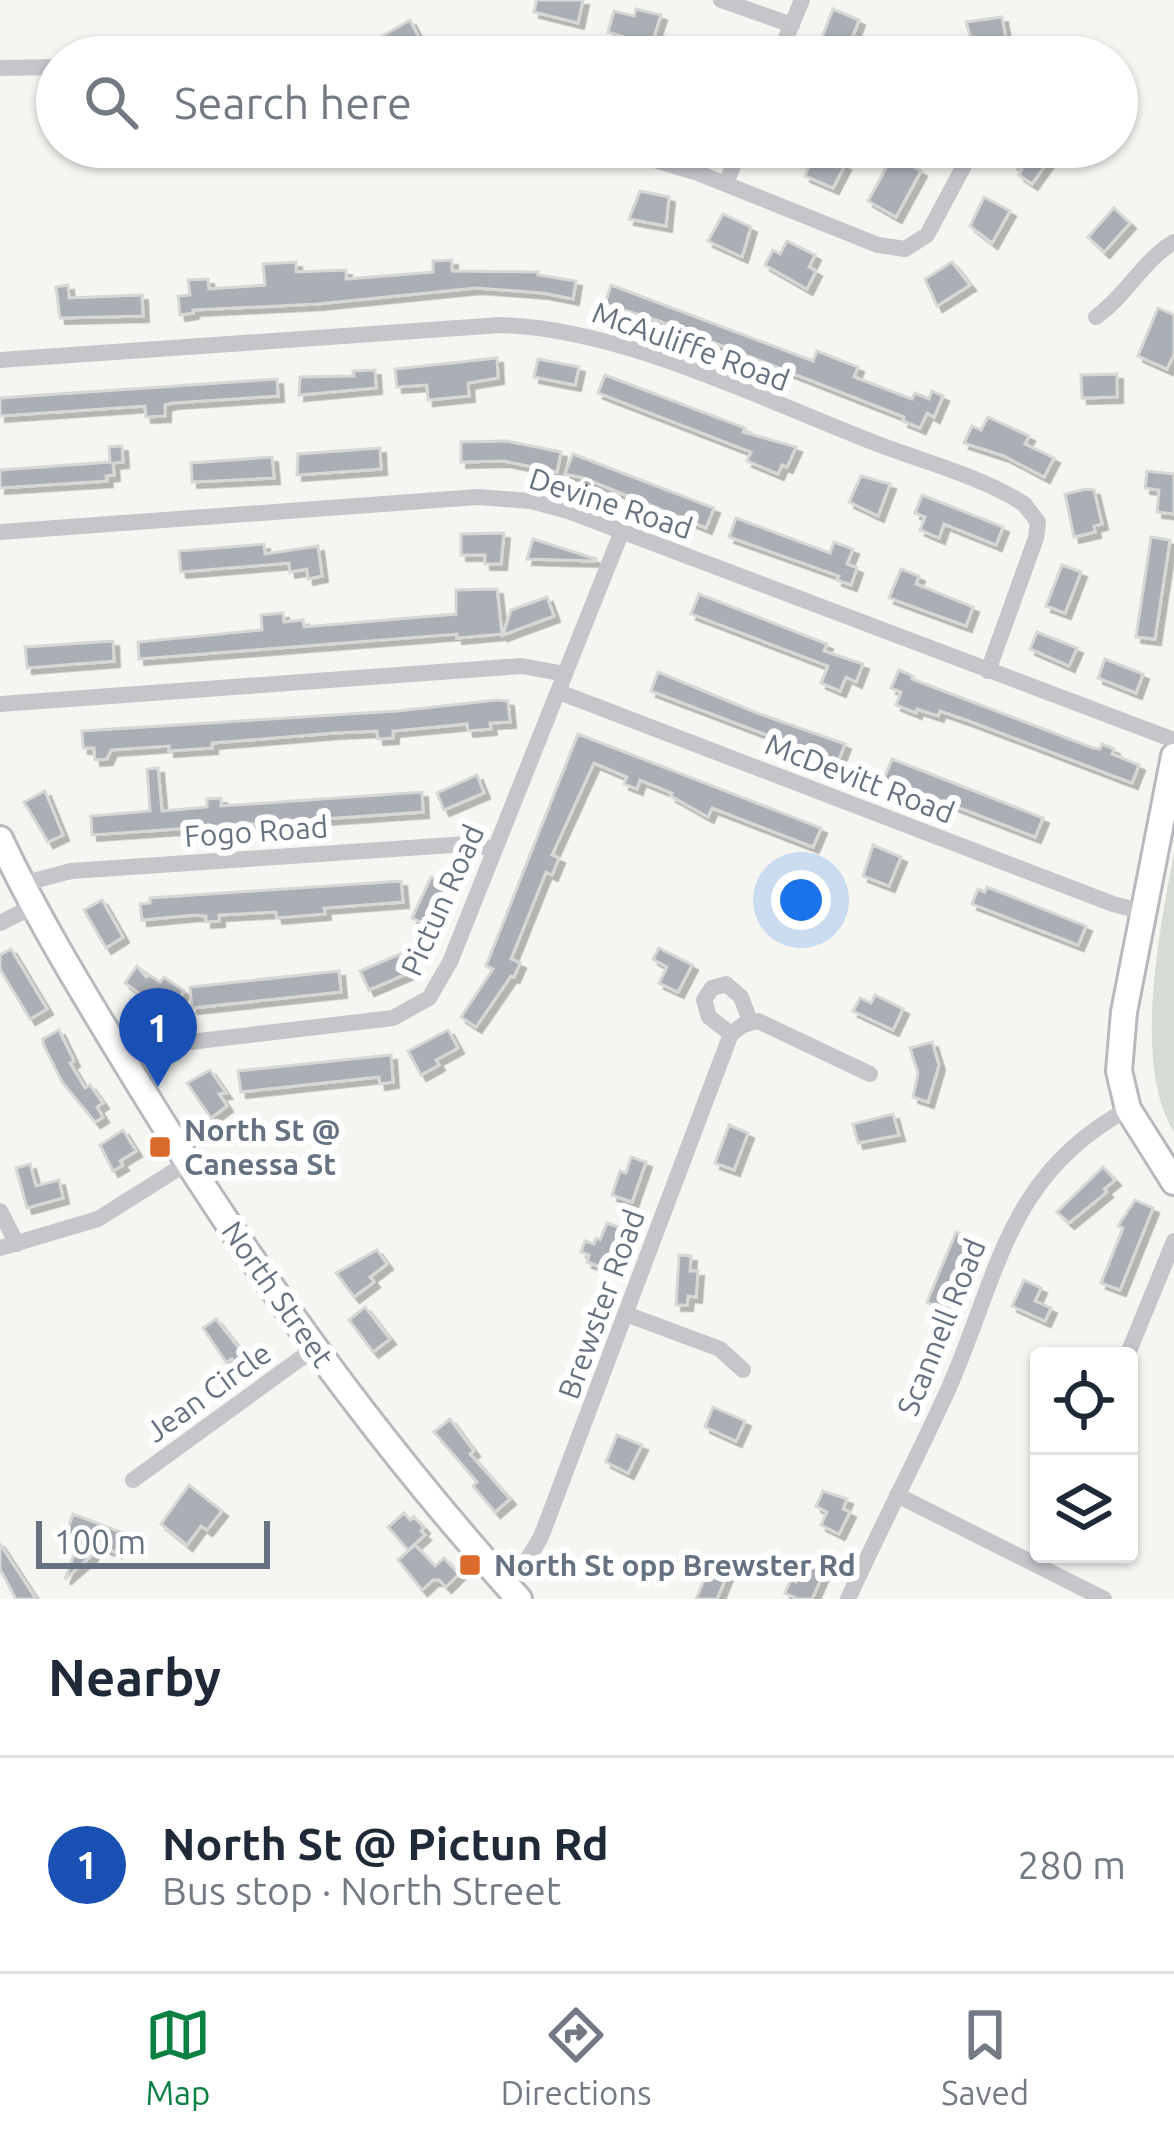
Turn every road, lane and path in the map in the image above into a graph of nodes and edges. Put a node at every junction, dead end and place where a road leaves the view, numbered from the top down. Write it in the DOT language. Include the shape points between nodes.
graph roads {
  1 [pos="721,0"];
  2 [pos="802,0"];
  3 [pos="792,25"];
  4 [pos="787,36"];
  5 [pos="36,67"];
  6 [pos="0,68"];
  7 [pos="677,168"];
  8 [pos="732,168"];
  9 [pos="963,168"];
  10 [pos="726,183"];
  11 [pos="1174,242"];
  12 [pos="1096,317"];
  13 [pos="0,360"];
  14 [pos="622,531"];
  15 [pos="0,532"];
  16 [pos="988,671"];
  17 [pos="562,683"];
  18 [pos="0,704"];
  19 [pos="1174,740"];
  20 [pos="1174,756"];
  21 [pos="0,839"];
  22 [pos="495,849"];
  23 [pos="28,895"];
  24 [pos="1143,911"];
  25 [pos="0,923"];
  26 [pos="751,1021"];
  27 [pos="731,1034"];
  28 [pos="125,1062"];
  29 [pos="870,1074"];
  30 [pos="1128,1109"];
  31 [pos="188,1163"];
  32 [pos="1174,1182"];
  33 [pos="0,1211"];
  34 [pos="1174,1241"];
  35 [pos="8,1246"];
  36 [pos="626,1313"];
  37 [pos="1130,1347"];
  38 [pos="315,1348"];
  39 [pos="743,1370"];
  40 [pos="133,1480"];
  41 [pos="896,1495"];
  42 [pos="1030,1554"];
  43 [pos="1049,1563"];
  44 [pos="511,1590"];
  45 [pos="848,1599"];
  46 [pos="1105,1599"];
  1 -- 3 [label="street"];
  2 -- 3 [label="street"];
  3 -- 4 [label="street"];
  5 -- 6 [label="street"];
  7 -- 10 [label="street"];
  8 -- 10 [label="street"];
  9 -- 10 [label="street" via="927,236 905,249"];
  11 -- 12 [label="street"];
  13 -- 16 [label="street, McAuliffe Road" via="480,326 536,326 604,341 1024,504 1038,522 1036,538"];
  14 -- 15 [label="street, Devine Road" via="544,504 491,497"];
  14 -- 16 [label="street, Devine Road"];
  14 -- 17 [label="street, Pictun Road"];
  16 -- 19 [label="street, Devine Road"];
  17 -- 18 [label="street, McDevitt Road" via="522,667"];
  17 -- 22 [label="street, Pictun Road"];
  17 -- 24 [label="street, McDevitt Road"];
  20 -- 24 [label="main road"];
  21 -- 23 [label="main road, North Street"];
  22 -- 23 [label="street, Fogo Road" via="467,844 71,871"];
  22 -- 28 [label="street, Pictun Road" via="441,983 414,1010 173,1044"];
  23 -- 25 [label="street, Fogo Road"];
  23 -- 28 [label="main road, North Street"];
  24 -- 30 [label="main road" via="1120,1042"];
  26 -- 27 [label="street"];
  26 -- 27 [label="street" via="731,986 712,988 706,1012"];
  26 -- 29 [label="street"];
  27 -- 36 [label="street, Brewster Road"];
  28 -- 31 [label="main road, North Street"];
  30 -- 32 [label="main road"];
  30 -- 41 [label="street, Scannell Road" via="1065,1154 1020,1209 946,1395"];
  31 -- 35 [label="street" via="98,1220"];
  31 -- 38 [label="main road, North Street"];
  33 -- 35 [label="street"];
  34 -- 37 [label="street"];
  36 -- 39 [label="street" via="720,1349"];
  36 -- 44 [label="street, Brewster Road" via="542,1537"];
  38 -- 40 [label="street, Jean Circle"];
  38 -- 44 [label="main road, North Street"];
  41 -- 42 [label="street"];
  41 -- 45 [label="street, Scannell Road"];
  43 -- 46 [label="street"];
}
